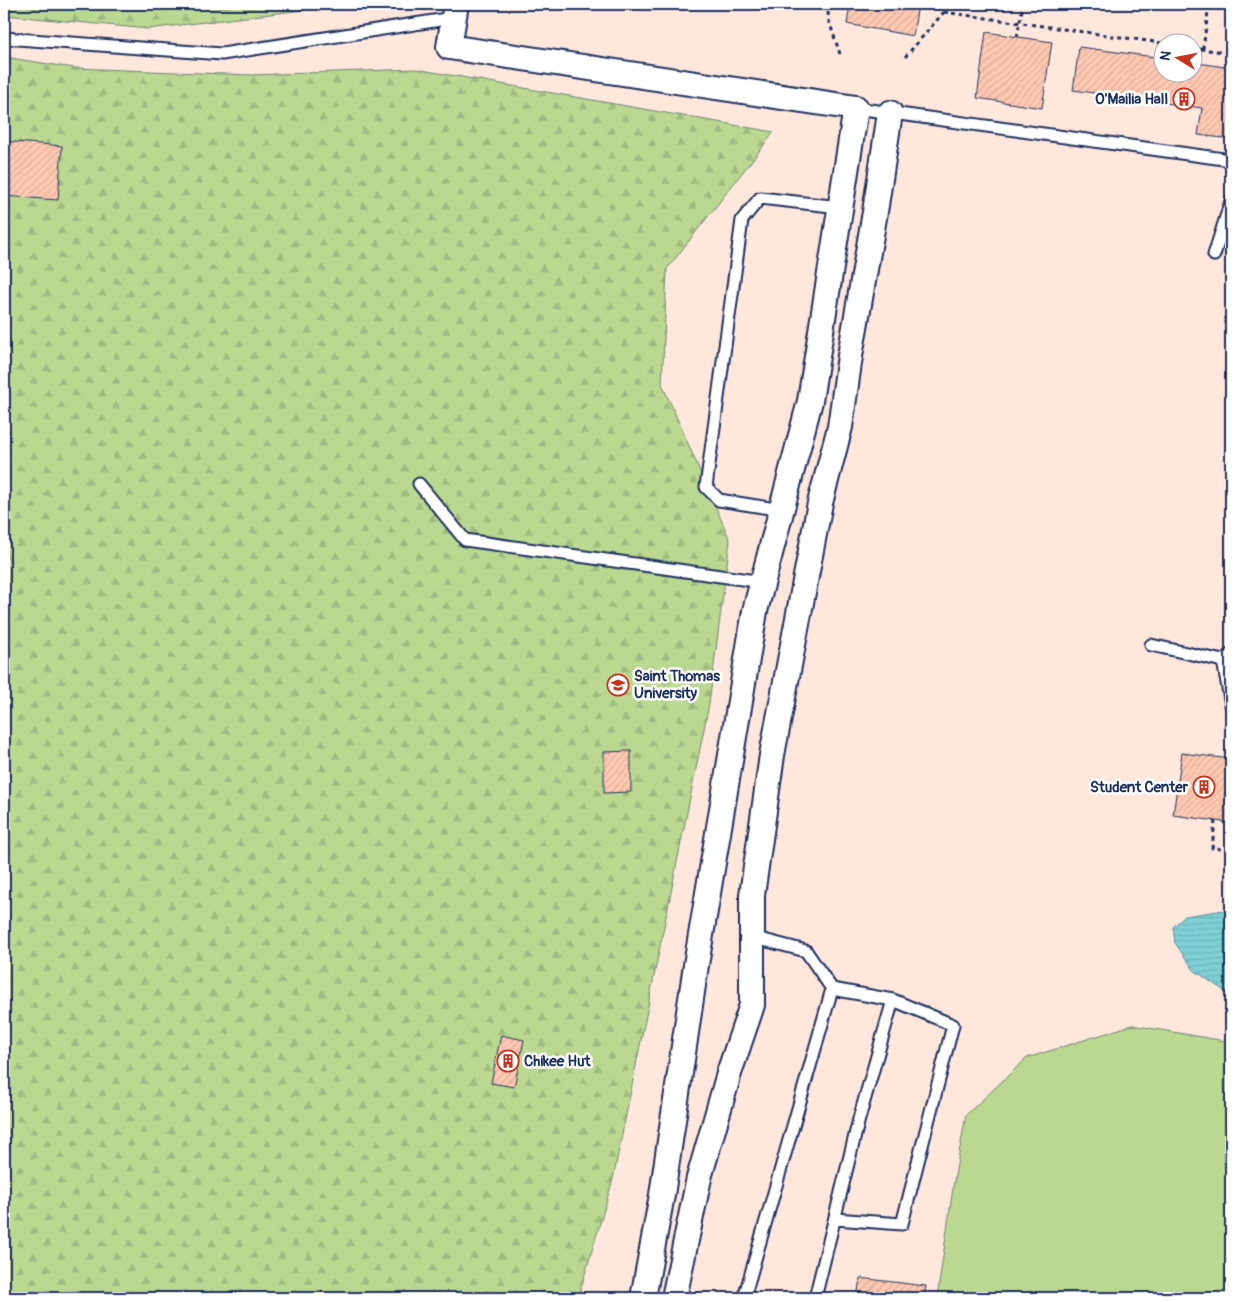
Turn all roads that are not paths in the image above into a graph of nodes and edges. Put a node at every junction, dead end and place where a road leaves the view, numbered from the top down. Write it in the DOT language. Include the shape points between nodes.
graph roads {
  1 [pos="454,11"];
  2 [pos="4,38"];
  3 [pos="856,108"];
  4 [pos="890,113"];
  5 [pos="1231,160"];
  6 [pos="1231,201"];
  7 [pos="840,208"];
  8 [pos="1214,255"];
  9 [pos="420,484"];
  10 [pos="782,510"];
  11 [pos="763,582"];
  12 [pos="1151,645"];
  13 [pos="1227,657"];
  14 [pos="1231,706"];
  15 [pos="752,937"];
  16 [pos="832,989"];
  17 [pos="893,1000"];
  18 [pos="835,1219"];
  19 [pos="643,1298"];
  20 [pos="674,1298"];
  21 [pos="744,1298"];
  22 [pos="815,1298"];
  1 -- 2 [label="lane" via="222,54"];
  1 -- 3 [label="street" via="449,46"];
  3 -- 4 [label="lane"];
  3 -- 7 [label="street"];
  4 -- 5 [label="lane"];
  4 -- 15 [label="street" via="840,427 820,503 772,755 752,895"];
  6 -- 8 [label="lane"];
  7 -- 10 [label="street" via="810,401"];
  7 -- 10 [label="lane" via="760,198 742,220 706,487 718,500"];
  9 -- 11 [label="lane" via="465,540"];
  10 -- 11 [label="street"];
  11 -- 19 [label="street" via="753,621"];
  12 -- 13 [label="lane"];
  13 -- 14 [label="lane"];
  15 -- 16 [label="lane" via="806,951"];
  15 -- 20 [label="street" via="752,1005 699,1178"];
  16 -- 17 [label="lane"];
  16 -- 21 [label="lane"];
  17 -- 18 [label="lane"];
  17 -- 18 [label="lane" via="953,1025 902,1224"];
  18 -- 22 [label="lane"];
}
